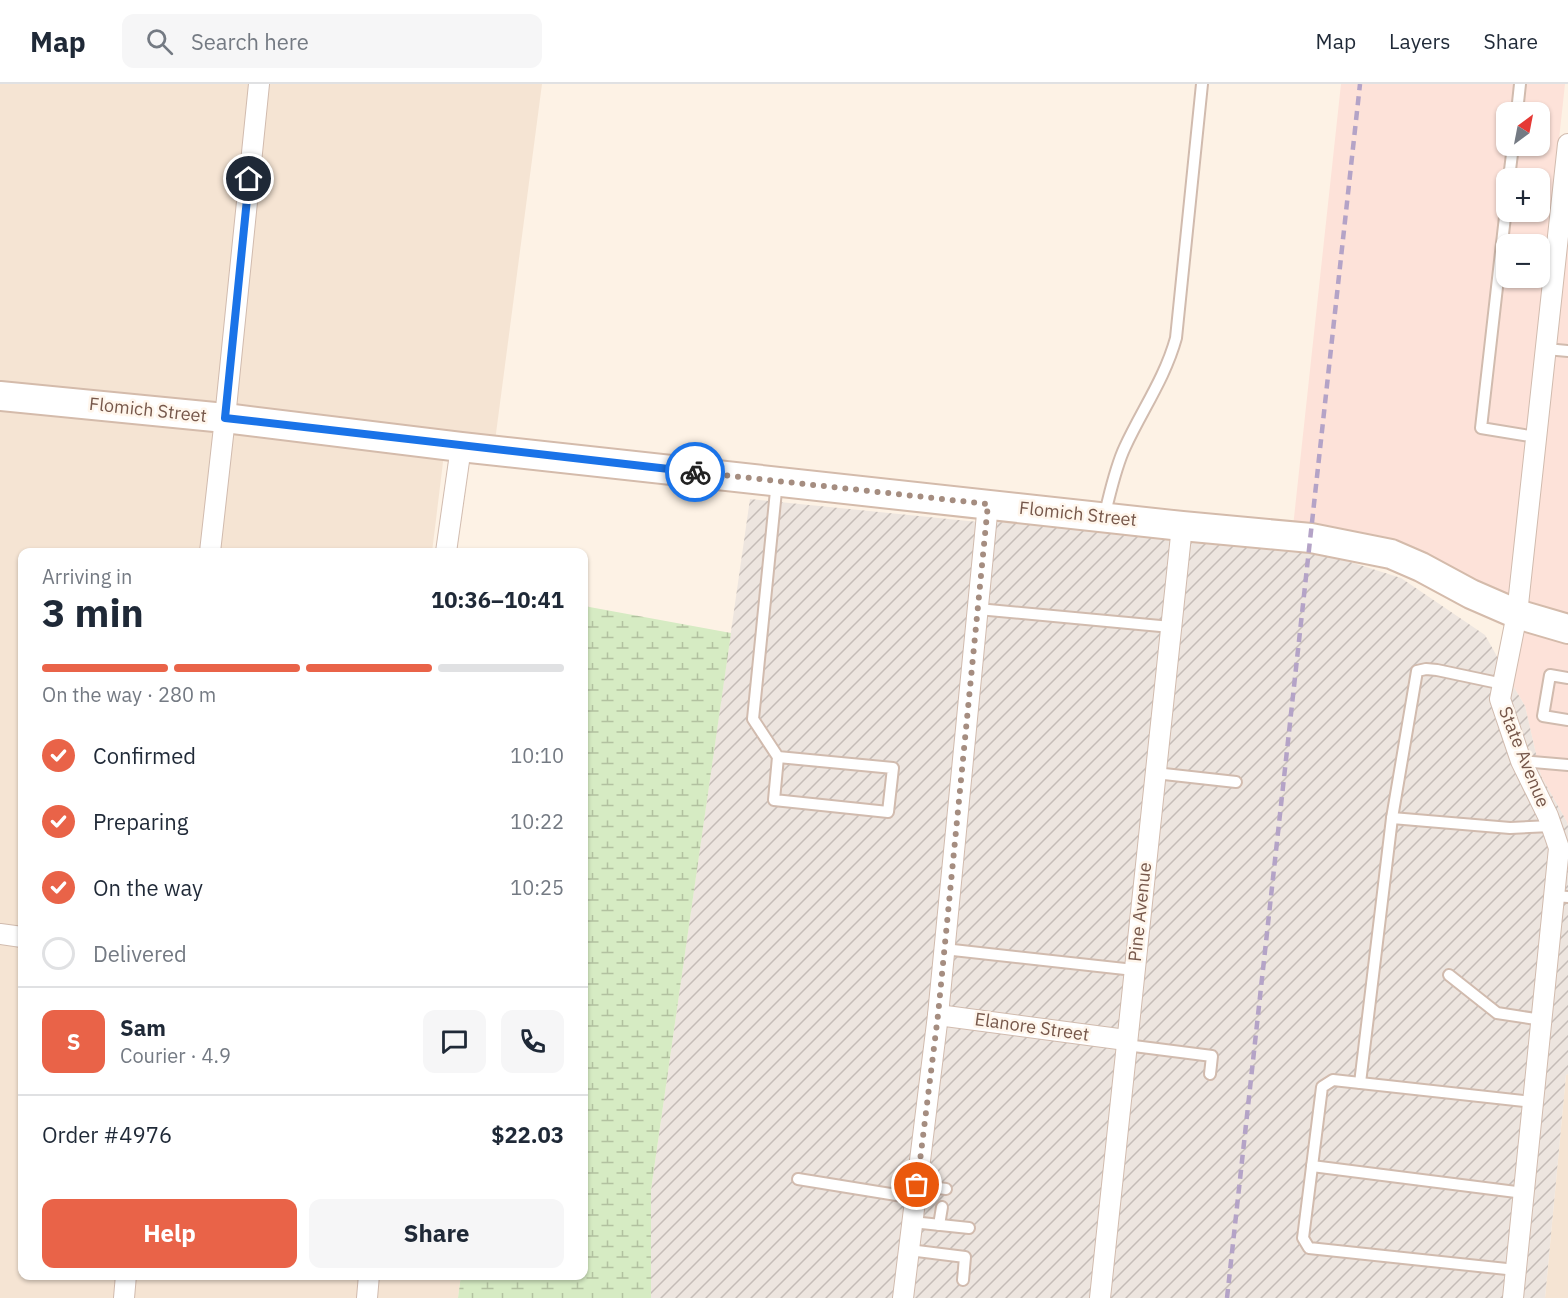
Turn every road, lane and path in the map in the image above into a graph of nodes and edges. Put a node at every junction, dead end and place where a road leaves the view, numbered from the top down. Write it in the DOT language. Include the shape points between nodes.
graph roads {
  1 [pos="259,84"];
  2 [pos="1202,84"];
  3 [pos="1520,84"];
  4 [pos="1518,102"];
  5 [pos="1568,144"];
  6 [pos="1564,217"];
  7 [pos="1504,222"];
  8 [pos="1561,274"];
  9 [pos="1546,349"];
  10 [pos="1568,351"];
  11 [pos="0,396"];
  12 [pos="225,418"];
  13 [pos="1536,437"];
  14 [pos="461,447"];
  15 [pos="777,481"];
  16 [pos="988,504"];
  17 [pos="1104,517"];
  18 [pos="1182,526"];
  19 [pos="210,548"];
  20 [pos="448,548"];
  21 [pos="978,609"];
  22 [pos="1517,614"];
  23 [pos="1171,627"];
  24 [pos="1568,629"];
  25 [pos="1568,678"];
  26 [pos="1503,684"];
  27 [pos="1568,720"];
  28 [pos="778,757"];
  29 [pos="1521,761"];
  30 [pos="1568,765"];
  31 [pos="1155,773"];
  32 [pos="1236,782"];
  33 [pos="1392,818"];
  34 [pos="1551,826"];
  35 [pos="1562,896"];
  36 [pos="0,934"];
  37 [pos="18,936"];
  38 [pos="944,949"];
  39 [pos="1134,970"];
  40 [pos="1449,975"];
  41 [pos="938,1015"];
  42 [pos="1542,1020"];
  43 [pos="1126,1042"];
  44 [pos="1210,1074"];
  45 [pos="1360,1083"];
  46 [pos="1533,1102"];
  47 [pos="1312,1166"];
  48 [pos="798,1179"];
  49 [pos="946,1189"];
  50 [pos="916,1192"];
  51 [pos="1524,1193"];
  52 [pos="942,1207"];
  53 [pos="912,1222"];
  54 [pos="939,1226"];
  55 [pos="969,1228"];
  56 [pos="909,1250"];
  57 [pos="1516,1270"];
  58 [pos="126,1280"];
  59 [pos="369,1280"];
  60 [pos="963,1280"];
  61 [pos="124,1298"];
  62 [pos="367,1298"];
  63 [pos="903,1298"];
  64 [pos="1100,1298"];
  65 [pos="1513,1298"];
  1 -- 12 [label="street"];
  2 -- 17 [label="lane" via="1176,338 1161,378 1124,448"];
  3 -- 4 [label="lane"];
  5 -- 6 [label="street, State Avenue"];
  6 -- 8 [label="street, State Avenue"];
  7 -- 13 [label="lane" via="1481,428"];
  8 -- 9 [label="street, State Avenue"];
  9 -- 10 [label="lane"];
  9 -- 13 [label="street, State Avenue"];
  11 -- 12 [label="street, Flomich Street"];
  12 -- 14 [label="street, Flomich Street"];
  12 -- 19 [label="street"];
  13 -- 22 [label="street, State Avenue"];
  14 -- 15 [label="street, Flomich Street"];
  14 -- 20 [label="street"];
  15 -- 16 [label="street, Flomich Street"];
  15 -- 28 [label="lane" via="753,719"];
  16 -- 17 [label="street, Flomich Street"];
  16 -- 21 [label="street"];
  17 -- 18 [label="street, Flomich Street"];
  18 -- 22 [label="street, Flomich Street" via="1311,538 1391,554"];
  18 -- 23 [label="street, Pine Avenue"];
  21 -- 23 [label="lane"];
  21 -- 38 [label="street"];
  22 -- 24 [label="street, Flomich Street"];
  22 -- 26 [label="street, State Avenue"];
  23 -- 31 [label="street, Pine Avenue"];
  25 -- 27 [label="lane" via="1550,675 1544,716"];
  26 -- 29 [label="street, State Avenue" via="1500,699"];
  26 -- 33 [label="lane" via="1437,670 1417,671"];
  28 -- 28 [label="lane" via="893,768 888,812 774,800"];
  29 -- 30 [label="lane"];
  29 -- 34 [label="street, State Avenue"];
  31 -- 32 [label="lane"];
  31 -- 39 [label="street, Pine Avenue"];
  33 -- 34 [label="lane" via="1510,828"];
  33 -- 45 [label="lane"];
  34 -- 35 [label="street, State Avenue" via="1559,848"];
  35 -- 42 [label="street, State Avenue"];
  36 -- 37 [label="street"];
  38 -- 39 [label="lane"];
  38 -- 41 [label="street"];
  39 -- 43 [label="street, Pine Avenue"];
  40 -- 42 [label="lane" via="1497,1012"];
  41 -- 43 [label="street, Elanore Street"];
  41 -- 50 [label="street"];
  42 -- 46 [label="street, State Avenue"];
  43 -- 44 [label="lane" via="1212,1056"];
  43 -- 64 [label="street, Pine Avenue"];
  45 -- 46 [label="lane"];
  45 -- 47 [label="lane" via="1333,1080 1322,1087"];
  46 -- 51 [label="street, State Avenue"];
  47 -- 51 [label="lane"];
  47 -- 57 [label="lane" via="1303,1238 1309,1248"];
  48 -- 50 [label="lane"];
  49 -- 50 [label="lane"];
  50 -- 53 [label="street"];
  51 -- 57 [label="street, State Avenue"];
  52 -- 54 [label="lane"];
  53 -- 54 [label="lane"];
  53 -- 56 [label="street"];
  54 -- 55 [label="lane"];
  56 -- 60 [label="lane" via="965,1257"];
  56 -- 63 [label="street"];
  57 -- 65 [label="street, State Avenue"];
  58 -- 61 [label="street"];
  59 -- 62 [label="street"];
}
